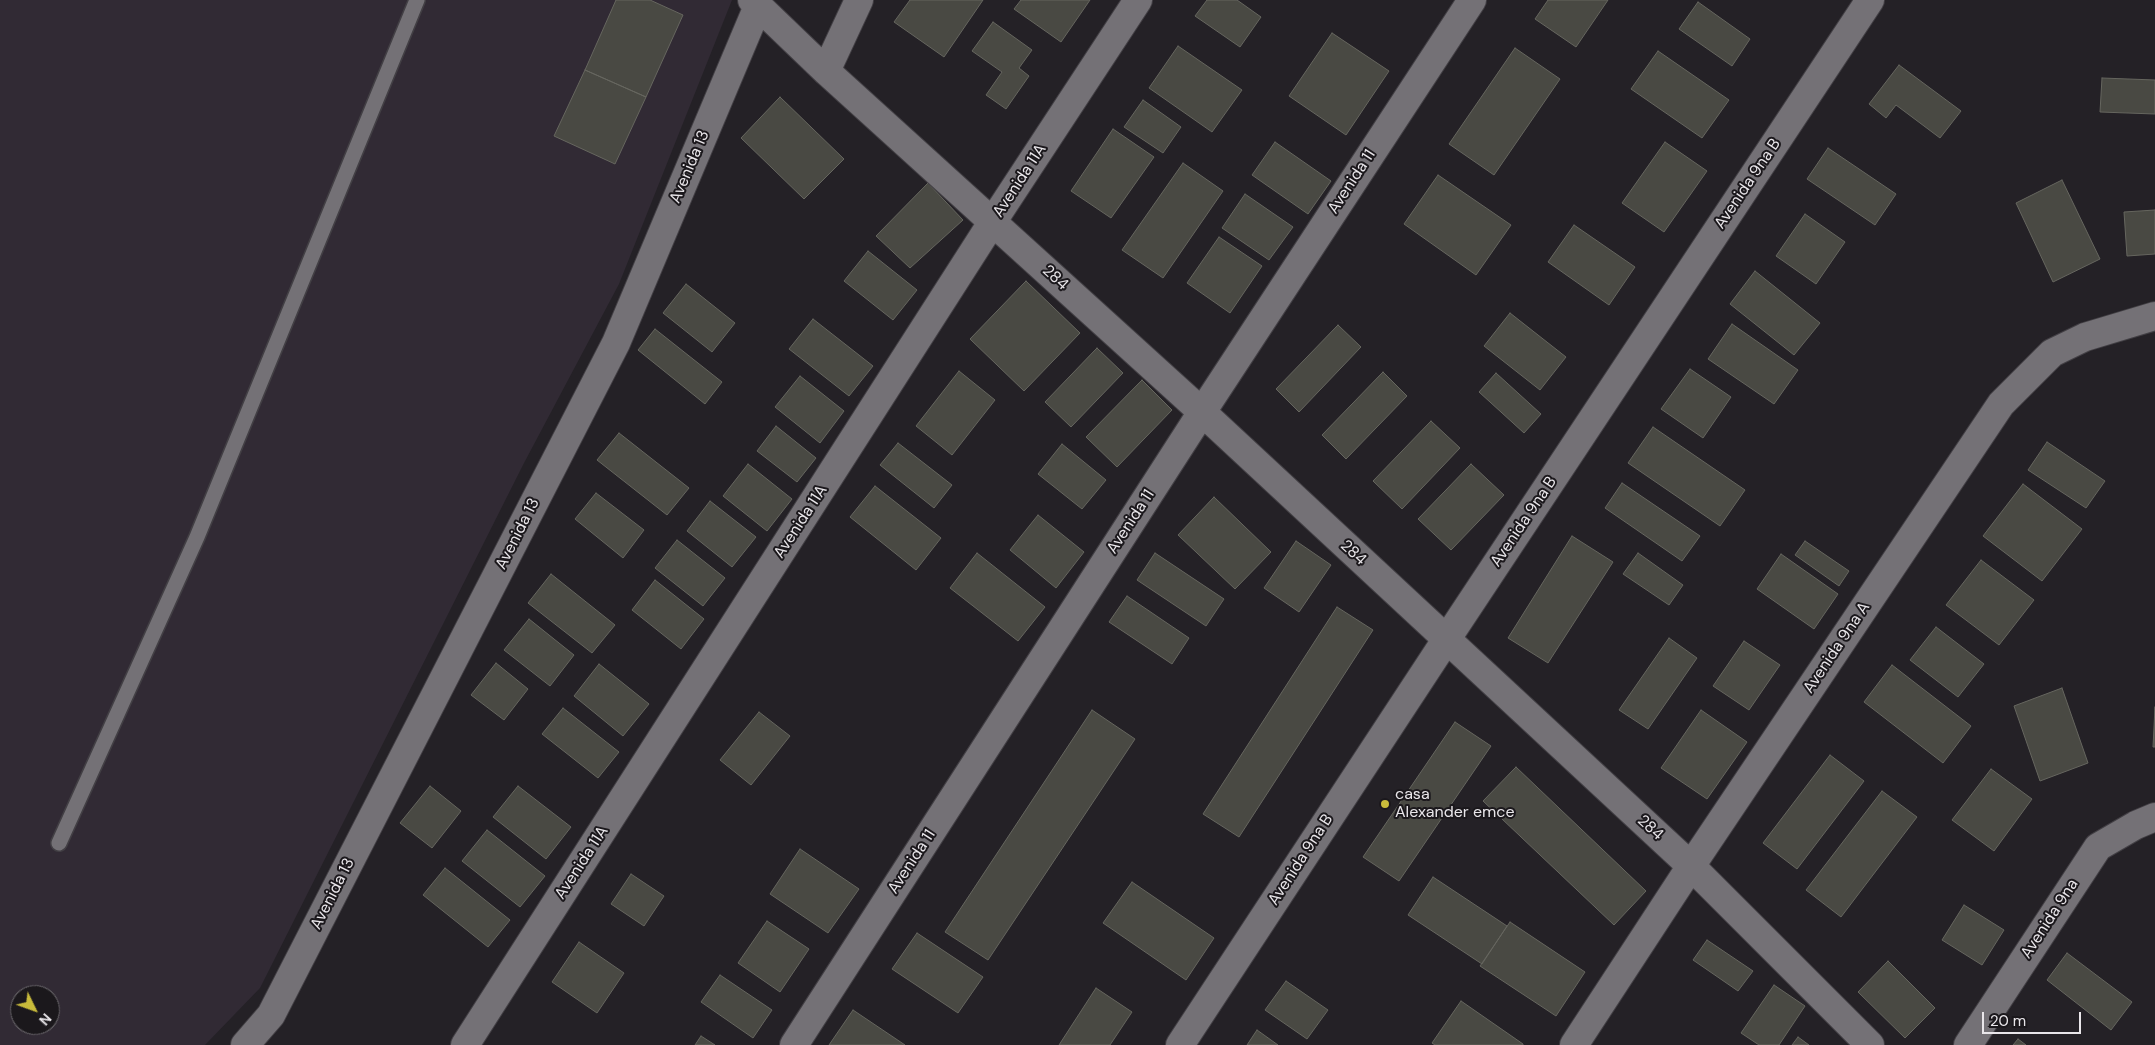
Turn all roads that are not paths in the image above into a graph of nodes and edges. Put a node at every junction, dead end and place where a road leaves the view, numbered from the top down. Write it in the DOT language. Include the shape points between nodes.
graph roads {
  1 [pos="417,0"];
  2 [pos="859,0"];
  3 [pos="1138,0"];
  4 [pos="1472,0"];
  5 [pos="1870,0"];
  6 [pos="755,3"];
  7 [pos="826,71"];
  8 [pos="993,221"];
  9 [pos="2155,316"];
  10 [pos="1202,412"];
  11 [pos="1446,640"];
  12 [pos="2155,817"];
  13 [pos="59,842"];
  14 [pos="1691,866"];
  15 [pos="245,1045"];
  16 [pos="465,1045"];
  17 [pos="794,1045"];
  18 [pos="1180,1045"];
  19 [pos="1574,1045"];
  20 [pos="1870,1045"];
  21 [pos="1968,1045"];
  1 -- 13 [label="lane" via="198,537"];
  2 -- 7 [label="street"];
  3 -- 8 [label="street, Avenida 11A"];
  4 -- 10 [label="street, Avenida 11"];
  5 -- 11 [label="street, Avenida 9na B"];
  6 -- 7 [label="street, Avenida 13"];
  6 -- 15 [label="street, Avenida 13" via="616,343 271,1015"];
  7 -- 8 [label="street, 284"];
  8 -- 10 [label="street, 284"];
  8 -- 16 [label="street, Avenida 11A"];
  9 -- 14 [label="street, Avenida 9na A" via="2085,337 2052,353 2001,404"];
  10 -- 11 [label="street, 284"];
  10 -- 17 [label="street, Avenida 11"];
  11 -- 14 [label="street, 284"];
  11 -- 18 [label="street, Avenida 9na B"];
  12 -- 21 [label="street, Avenida 9na" via="2098,847"];
  14 -- 19 [label="street, Avenida 9na A"];
  14 -- 20 [label="street, 284"];
}
